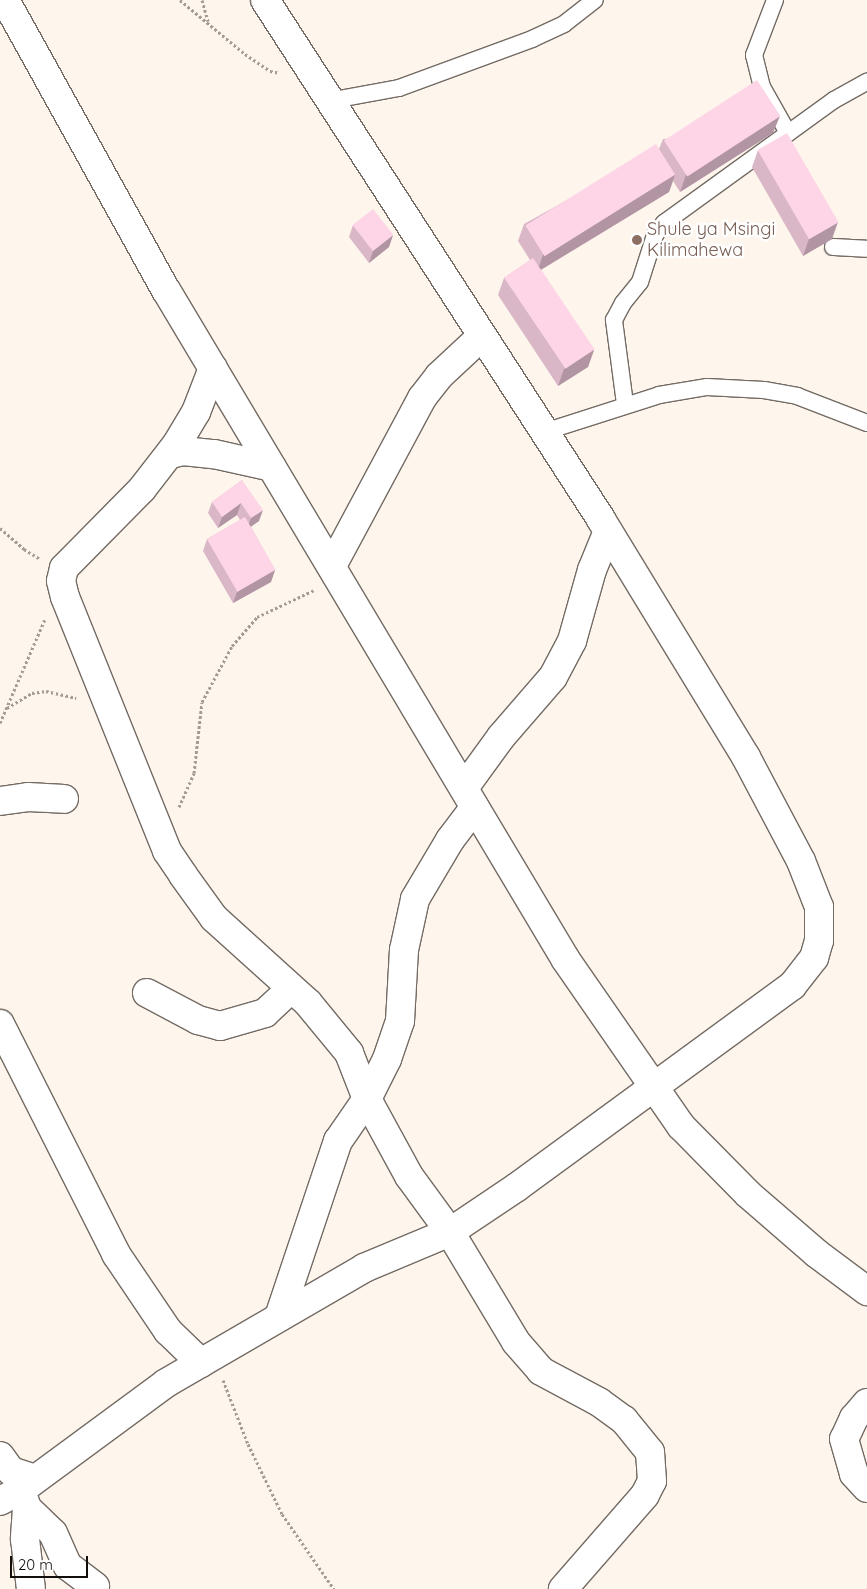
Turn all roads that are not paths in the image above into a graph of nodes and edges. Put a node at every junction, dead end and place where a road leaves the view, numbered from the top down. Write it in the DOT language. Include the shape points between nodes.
graph roads {
  1 [pos="5,0"];
  2 [pos="265,0"];
  3 [pos="595,0"];
  4 [pos="775,0"];
  5 [pos="867,82"];
  6 [pos="328,102"];
  7 [pos="788,133"];
  8 [pos="833,247"];
  9 [pos="867,249"];
  10 [pos="482,336"];
  11 [pos="213,368"];
  12 [pos="625,404"];
  13 [pos="867,423"];
  14 [pos="544,432"];
  15 [pos="170,454"];
  16 [pos="272,467"];
  17 [pos="608,531"];
  18 [pos="334,570"];
  19 [pos="470,797"];
  20 [pos="64,799"];
  21 [pos="0,801"];
  22 [pos="291,989"];
  23 [pos="147,993"];
  24 [pos="0,1024"];
  25 [pos="654,1086"];
  26 [pos="367,1099"];
  27 [pos="450,1232"];
  28 [pos="867,1291"];
  29 [pos="278,1317"];
  30 [pos="208,1360"];
  31 [pos="867,1403"];
  32 [pos="0,1456"];
  33 [pos="867,1488"];
  34 [pos="21,1495"];
  35 [pos="96,1586"];
  36 [pos="31,1589"];
  37 [pos="563,1589"];
  1 -- 11 [label="street" via="102,179"];
  2 -- 6 [label="street"];
  3 -- 6 [label="lane" via="564,24 532,39 399,88"];
  4 -- 7 [label="lane" via="754,55 762,87"];
  5 -- 7 [label="lane" via="834,100"];
  6 -- 10 [label="street"];
  7 -- 12 [label="lane" via="664,223 655,235 640,282 614,320"];
  8 -- 9 [label="lane"];
  10 -- 14 [label="street"];
  10 -- 18 [label="street" via="439,376 422,398"];
  11 -- 15 [label="street" via="196,412"];
  11 -- 16 [label="street"];
  12 -- 13 [label="lane" via="659,394 707,387 764,390 797,396"];
  12 -- 14 [label="lane"];
  14 -- 17 [label="street"];
  15 -- 16 [label="street" via="214,454"];
  15 -- 22 [label="street" via="63,577 167,851 214,918"];
  16 -- 18 [label="street"];
  17 -- 19 [label="street" via="592,570 572,641 553,676 502,737"];
  17 -- 25 [label="street" via="746,757 801,861 819,906 820,941 814,958 792,986"];
  18 -- 19 [label="street"];
  19 -- 25 [label="street" via="566,960"];
  19 -- 26 [label="street" via="450,840 415,899 404,950 400,1020 387,1059"];
  20 -- 21 [label="street" via="28,797"];
  22 -- 23 [label="street" via="266,1013 220,1026 198,1020"];
  22 -- 26 [label="street" via="320,1017 349,1053"];
  24 -- 30 [label="street" via="116,1254 168,1331"];
  25 -- 27 [label="street" via="578,1144"];
  25 -- 28 [label="street" via="681,1126 748,1194 816,1253"];
  26 -- 27 [label="street" via="409,1176"];
  26 -- 29 [label="street" via="338,1142"];
  27 -- 29 [label="street" via="364,1268"];
  27 -- 37 [label="street" via="516,1342 541,1371 599,1402 624,1420 650,1452 652,1481 645,1496"];
  29 -- 30 [label="street"];
  30 -- 34 [label="street" via="166,1383"];
  31 -- 33 [label="street" via="854,1418 844,1440 854,1474"];
  32 -- 34 [label="street" via="11,1471"];
  34 -- 35 [label="street" via="53,1533 68,1566"];
  34 -- 36 [label="street"];
}
